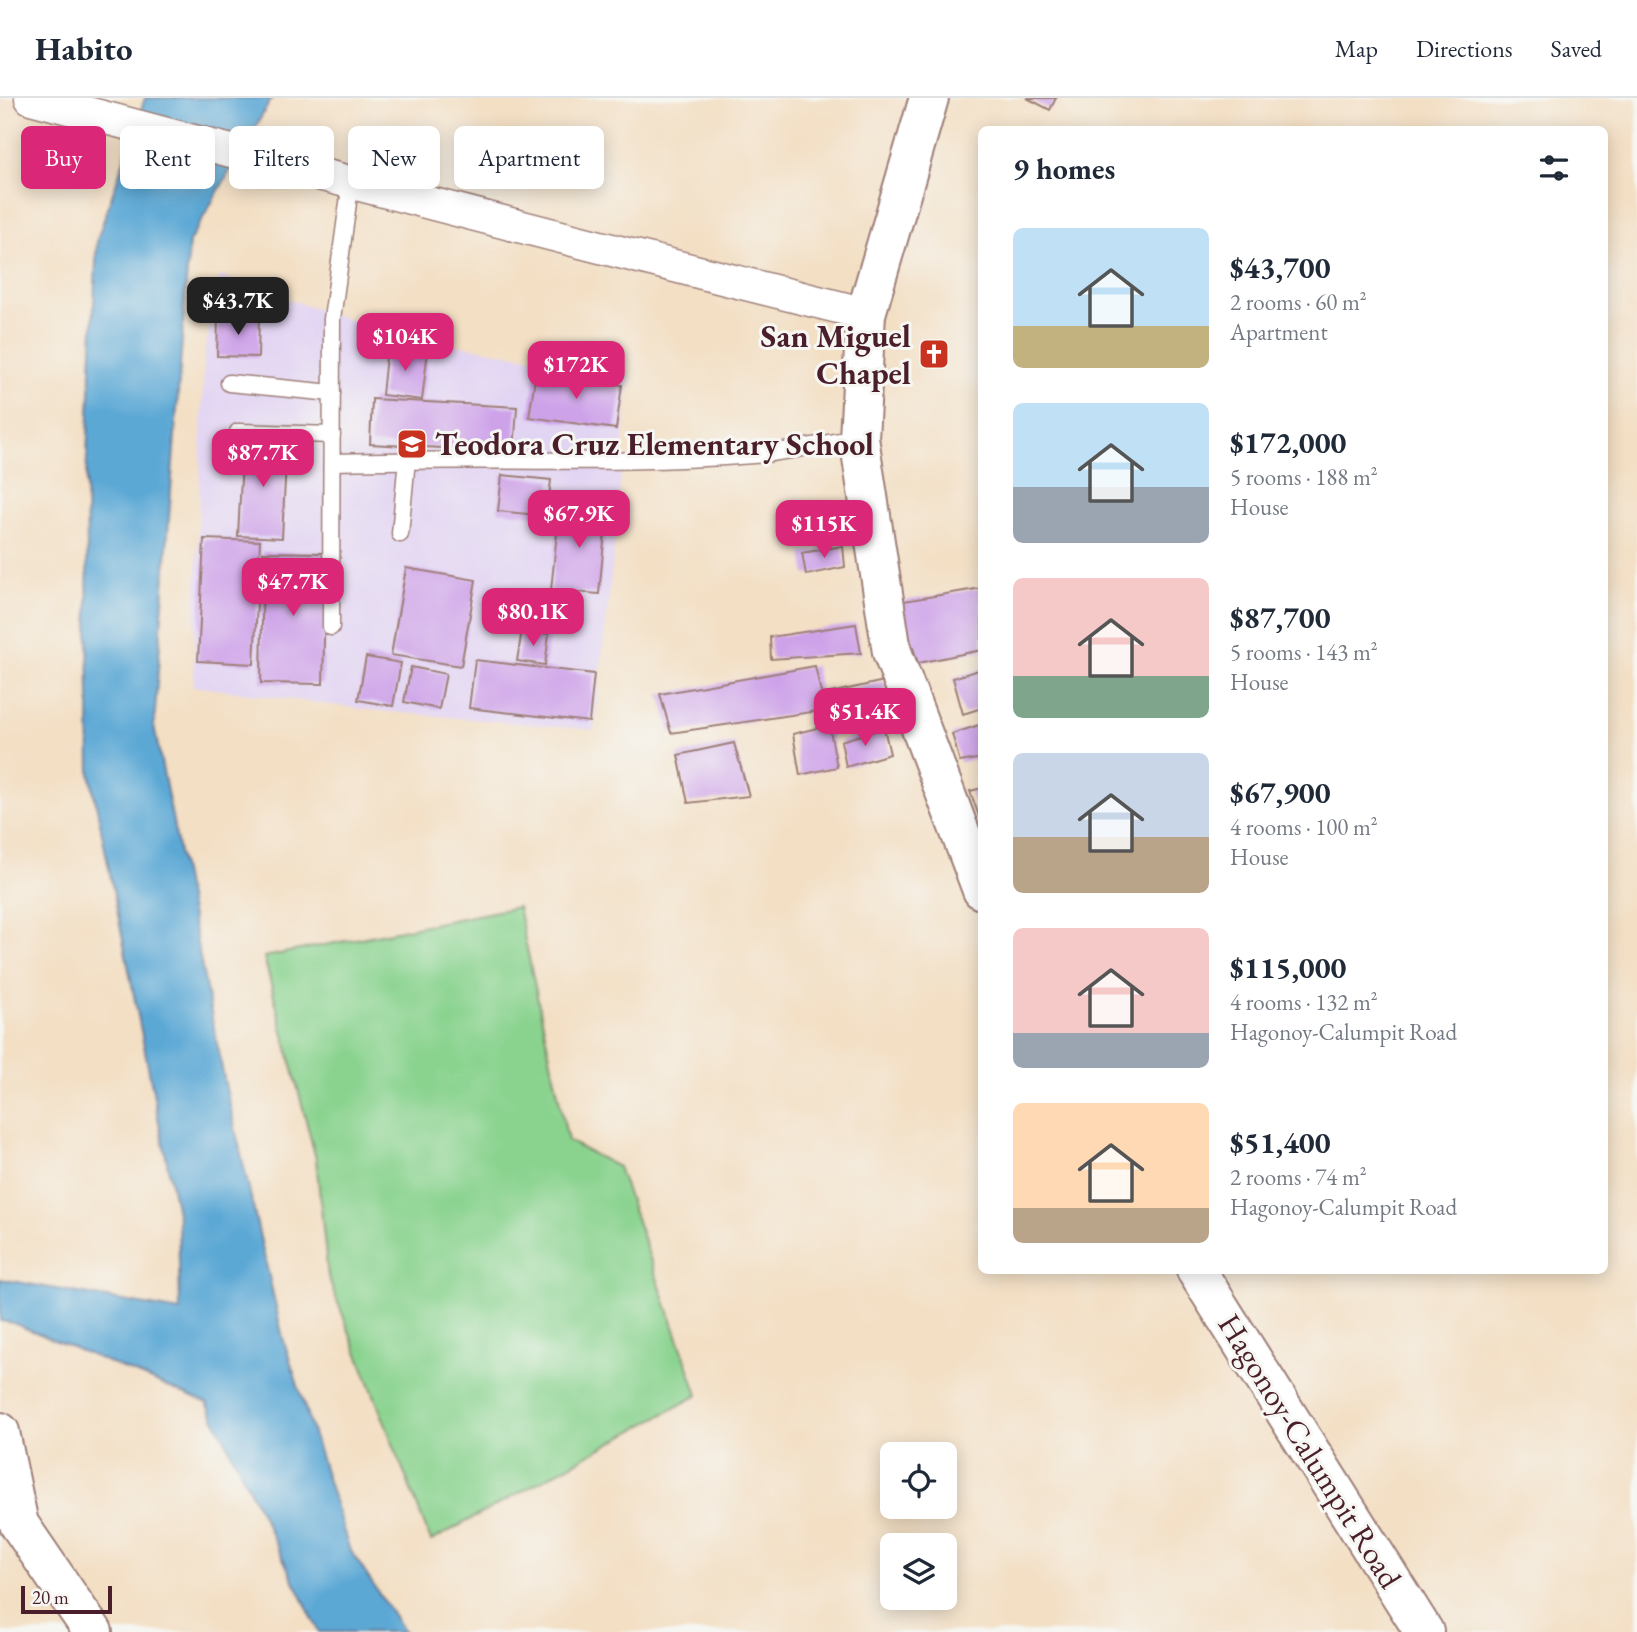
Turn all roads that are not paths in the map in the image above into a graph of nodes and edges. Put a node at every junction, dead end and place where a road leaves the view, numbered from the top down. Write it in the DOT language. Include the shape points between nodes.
graph roads {
  1 [pos="31,98"];
  2 [pos="929,98"];
  3 [pos="348,180"];
  4 [pos="350,189"];
  5 [pos="378,189"];
  6 [pos="866,314"];
  7 [pos="229,383"];
  8 [pos="332,393"];
  9 [pos="238,432"];
  10 [pos="332,435"];
  11 [pos="859,438"];
  12 [pos="407,459"];
  13 [pos="332,462"];
  14 [pos="400,534"];
  15 [pos="331,627"];
  16 [pos="978,879"];
  17 [pos="1199,1274"];
  18 [pos="0,1432"];
  19 [pos="93,1632"];
  20 [pos="1424,1632"];
  1 -- 3 [label="street"];
  2 -- 6 [label="main road"];
  4 -- 8 [label="lane" via="332,319"];
  5 -- 6 [label="street"];
  6 -- 11 [label="main road"];
  7 -- 8 [label="lane"];
  8 -- 10 [label="lane"];
  9 -- 10 [label="lane"];
  10 -- 13 [label="lane"];
  11 -- 12 [label="lane" via="757,454 687,459"];
  11 -- 16 [label="main road" via="892,652"];
  12 -- 13 [label="lane"];
  12 -- 14 [label="lane"];
  13 -- 15 [label="lane"];
  17 -- 20 [label="main road, Hagonoy-Calumpit Road"];
  18 -- 19 [label="main road" via="19,1524"];
}
